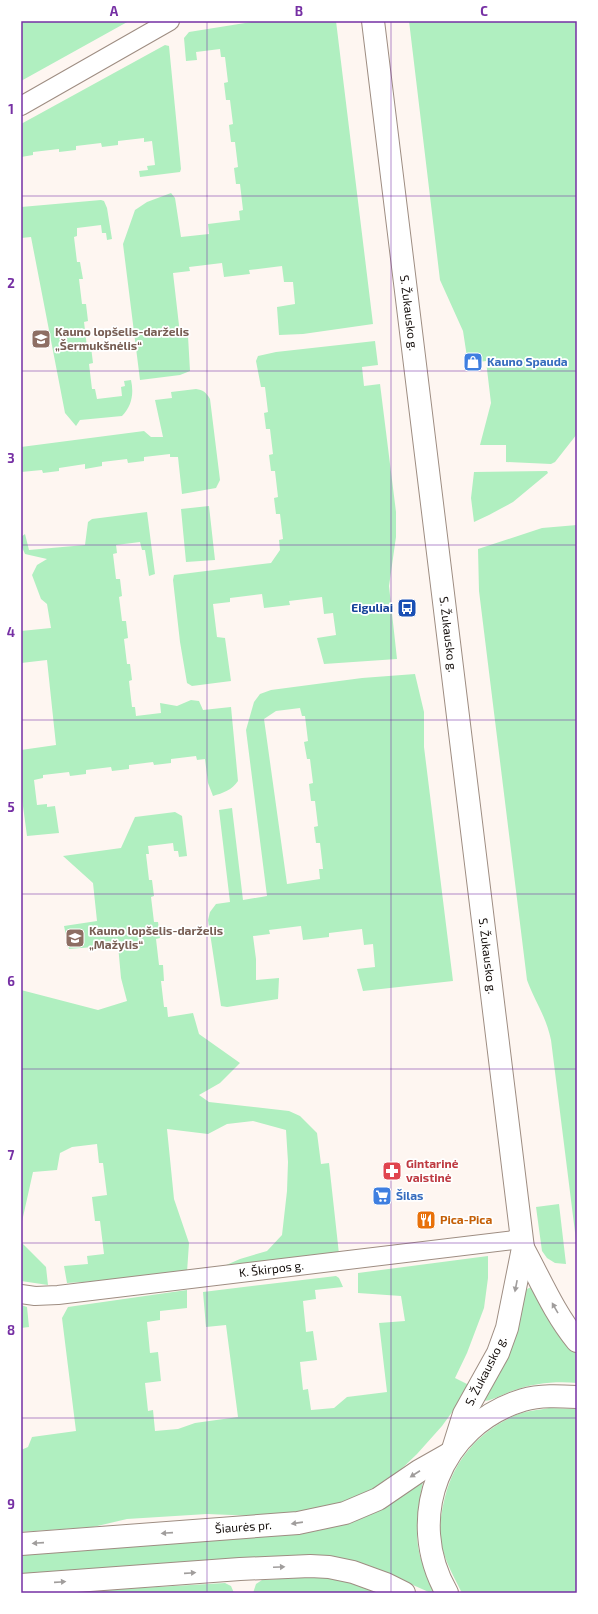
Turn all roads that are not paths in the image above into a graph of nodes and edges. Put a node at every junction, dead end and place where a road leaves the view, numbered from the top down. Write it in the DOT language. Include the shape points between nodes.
graph roads {
  1 [pos="170,21"];
  2 [pos="372,21"];
  3 [pos="21,106"];
  4 [pos="523,1244"];
  5 [pos="21,1294"];
  6 [pos="577,1340"];
  7 [pos="577,1397"];
  8 [pos="452,1450"];
  9 [pos="21,1544"];
  10 [pos="21,1585"];
  11 [pos="404,1593"];
  12 [pos="447,1593"];
  1 -- 3 [label="street"];
  2 -- 4 [label="main road, S. Žukausko g."];
  4 -- 5 [label="street, K. Škirpos g." via="58,1295"];
  6 -- 4 [label="main road, S. Žukausko g., one-way" via="556,1310"];
  4 -- 8 [label="main road, S. Žukausko g., one-way" via="507,1328 498,1353 464,1414"];
  7 -- 8 [label="main road" via="555,1395 524,1400 497,1410 474,1426"];
  8 -- 9 [label="main road, Šiaurės pr., one-way" via="378,1499 345,1513 304,1522"];
  8 -- 12 [label="main road" via="431,1498 428,1522 436,1570"];
  10 -- 11 [label="main road, one-way" via="310,1566 353,1572"];
}
